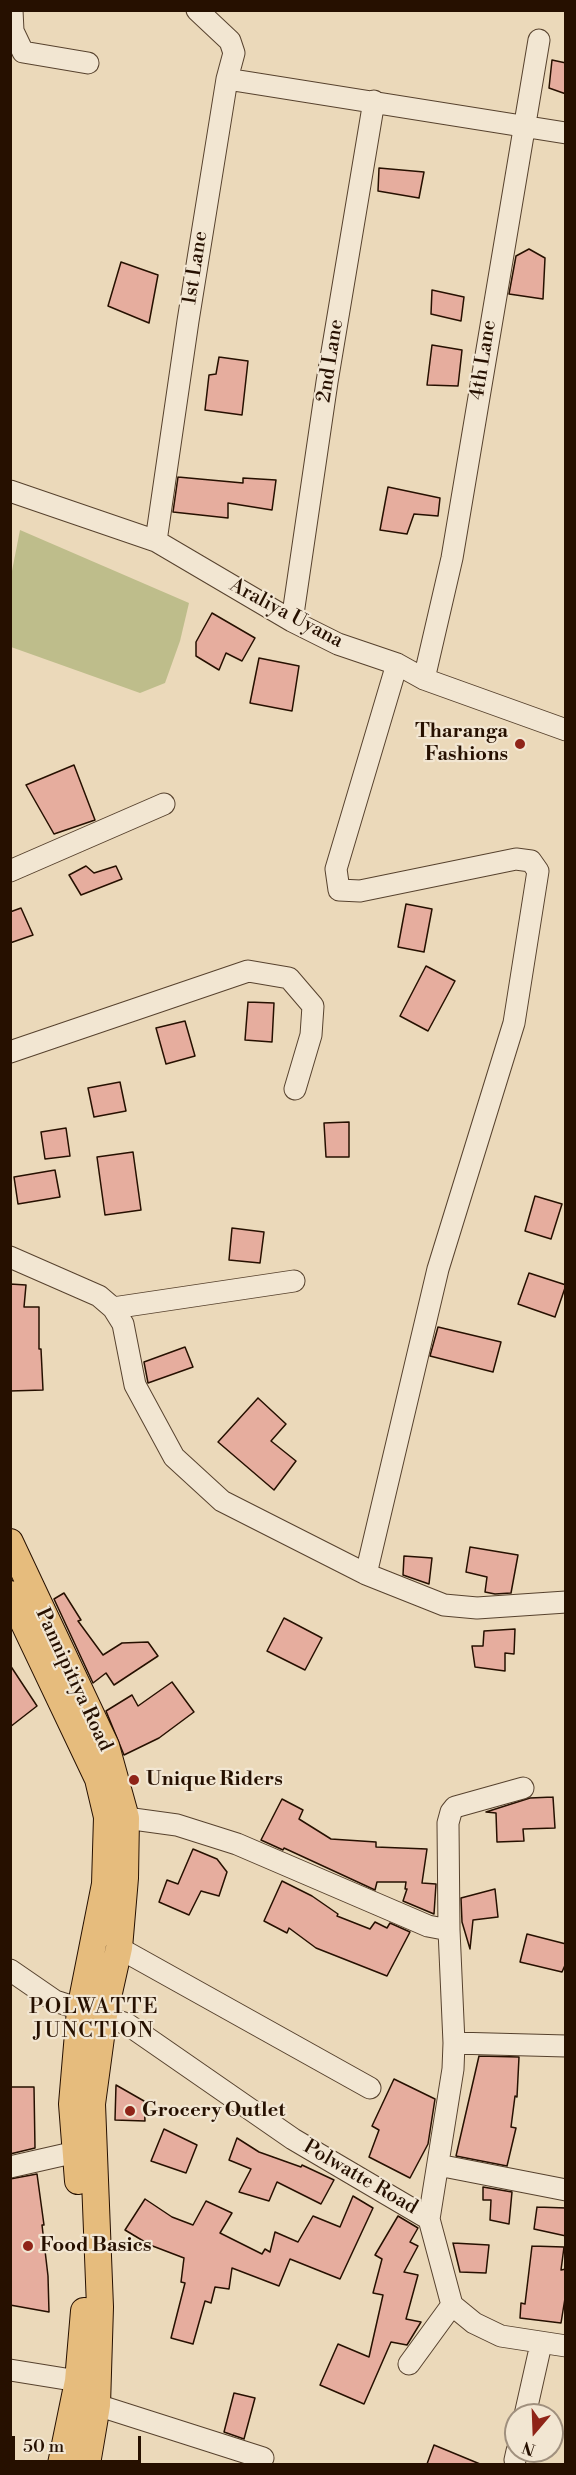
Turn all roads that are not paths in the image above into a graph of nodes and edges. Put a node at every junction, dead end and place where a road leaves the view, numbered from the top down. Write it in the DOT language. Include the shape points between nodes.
graph roads {
  1 [pos="12,10"];
  2 [pos="197,10"];
  3 [pos="538,40"];
  4 [pos="88,63"];
  5 [pos="227,79"];
  6 [pos="374,101"];
  7 [pos="523,126"];
  8 [pos="566,133"];
  9 [pos="10,491"];
  10 [pos="156,541"];
  11 [pos="292,621"];
  12 [pos="397,664"];
  13 [pos="424,679"];
  14 [pos="566,730"];
  15 [pos="164,804"];
  16 [pos="10,870"];
  17 [pos="10,1052"];
  18 [pos="295,1089"];
  19 [pos="10,1257"];
  20 [pos="294,1281"];
  21 [pos="113,1308"];
  22 [pos="10,1542"];
  23 [pos="366,1574"];
  24 [pos="566,1602"];
  25 [pos="13,1608"];
  26 [pos="523,1788"];
  27 [pos="126,1818"];
  28 [pos="449,1930"];
  29 [pos="119,1948"];
  30 [pos="10,1970"];
  31 [pos="92,2012"];
  32 [pos="454,2043"];
  33 [pos="566,2046"];
  34 [pos="370,2088"];
  35 [pos="76,2152"];
  36 [pos="438,2165"];
  37 [pos="10,2166"];
  38 [pos="566,2190"];
  39 [pos="429,2218"];
  40 [pos="452,2305"];
  41 [pos="541,2344"];
  42 [pos="566,2346"];
  43 [pos="410,2364"];
  44 [pos="10,2370"];
  45 [pos="78,2381"];
  46 [pos="528,2403"];
  47 [pos="97,2405"];
  48 [pos="263,2458"];
  49 [pos="61,2464"];
  50 [pos="87,2464"];
  1 -- 4 [label="street" via="13,31 23,52"];
  2 -- 5 [label="street, 1st Lane" via="230,41 234,53"];
  3 -- 7 [label="street, 4th Lane"];
  5 -- 6 [label="street"];
  5 -- 10 [label="street, 1st Lane"];
  6 -- 7 [label="street"];
  6 -- 11 [label="street, 2nd Lane"];
  7 -- 8 [label="street"];
  7 -- 13 [label="street, 4th Lane" via="452,558"];
  9 -- 10 [label="street, Araliya Uyana"];
  10 -- 11 [label="street, Araliya Uyana"];
  11 -- 12 [label="street, Araliya Uyana" via="338,644"];
  12 -- 13 [label="street, Araliya Uyana"];
  12 -- 23 [label="street" via="336,869 339,890 360,891 516,859 531,861 538,871 514,1023 438,1269"];
  13 -- 14 [label="street, Araliya Uyana"];
  15 -- 16 [label="street"];
  17 -- 18 [label="street" via="248,971 289,978 313,1006 311,1035"];
  19 -- 21 [label="street" via="99,1296"];
  20 -- 21 [label="street"];
  21 -- 23 [label="street" via="123,1324 135,1385 174,1457 222,1501"];
  22 -- 27 [label="main road, Pannipitiya Road" via="106,1746"];
  23 -- 24 [label="street" via="444,1605 477,1608"];
  25 -- 31 [label="main road, Pannipitiya Road" via="98,1779 107,1817 105,1884"];
  26 -- 28 [label="street" via="455,1807 451,1812"];
  27 -- 28 [label="street" via="177,1825 237,1844 428,1926"];
  27 -- 29 [label="main road, Pannipitiya Road"];
  28 -- 32 [label="street"];
  29 -- 31 [label="main road, Pannipitiya Road"];
  29 -- 34 [label="street"];
  30 -- 31 [label="street, Polwatte Road" via="55,2001"];
  31 -- 35 [label="main road, Pannipitiya Road" via="72,2104"];
  31 -- 39 [label="street, Polwatte Road" via="127,2024 293,2139"];
  31 -- 47 [label="main road, Pannipitiya Road" via="100,2307"];
  32 -- 33 [label="street"];
  32 -- 36 [label="street"];
  35 -- 37 [label="street"];
  35 -- 45 [label="main road, Pannipitiya Road" via="84,2317"];
  36 -- 38 [label="street"];
  36 -- 39 [label="street"];
  39 -- 40 [label="street, Polwatte Road"];
  40 -- 41 [label="street" via="474,2323 501,2336"];
  40 -- 43 [label="street"];
  41 -- 42 [label="street"];
  41 -- 46 [label="street"];
  44 -- 45 [label="street"];
  45 -- 49 [label="main road, Pannipitiya Road"];
  47 -- 48 [label="street"];
  47 -- 50 [label="main road, Pannipitiya Road"];
}
